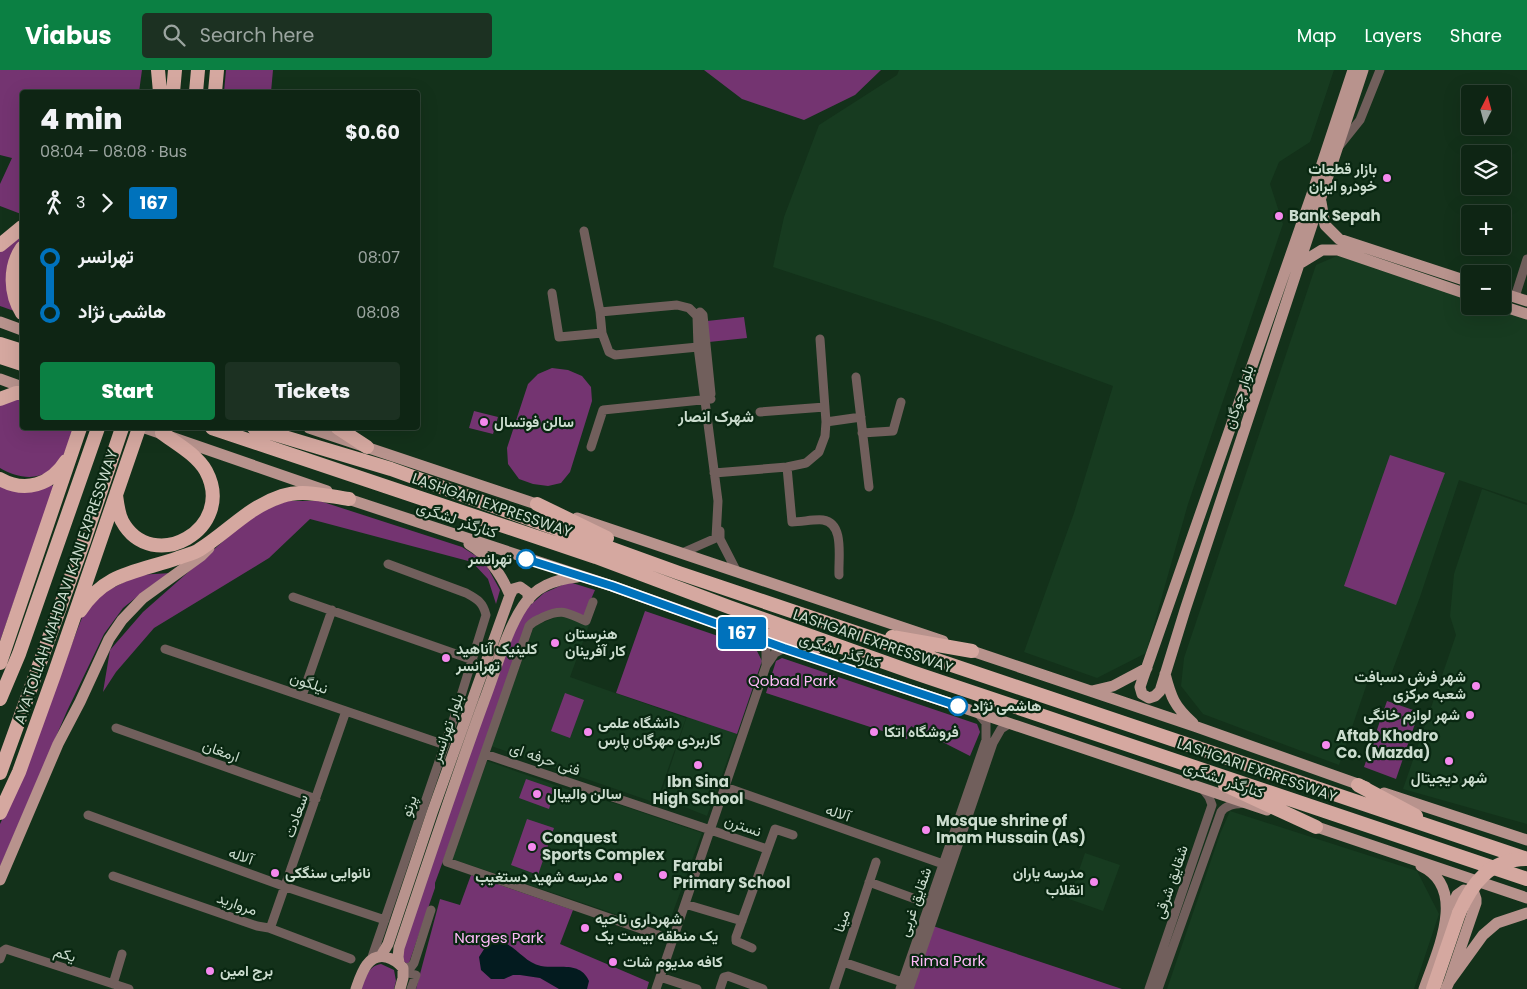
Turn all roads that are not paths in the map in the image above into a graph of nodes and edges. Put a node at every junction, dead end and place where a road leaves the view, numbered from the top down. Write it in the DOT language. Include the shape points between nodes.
graph roads {
  1 [pos="158,70"];
  2 [pos="175,70"];
  3 [pos="198,70"];
  4 [pos="217,70"];
  5 [pos="1353,70"];
  6 [pos="1364,70"];
  7 [pos="1380,70"];
  8 [pos="155,90"];
  9 [pos="160,90"];
  10 [pos="173,90"];
  11 [pos="196,90"];
  12 [pos="215,90"];
  13 [pos="1338,148"];
  14 [pos="1321,200"];
  15 [pos="20,229"];
  16 [pos="584,231"];
  17 [pos="0,245"];
  18 [pos="20,252"];
  19 [pos="1382,253"];
  20 [pos="1527,259"];
  21 [pos="1299,264"];
  22 [pos="1380,265"];
  23 [pos="1461,279"];
  24 [pos="1461,292"];
  25 [pos="552,293"];
  26 [pos="1511,296"];
  27 [pos="1515,297"];
  28 [pos="1527,301"];
  29 [pos="20,308"];
  30 [pos="1511,309"];
  31 [pos="600,312"];
  32 [pos="1527,314"];
  33 [pos="697,316"];
  34 [pos="0,322"];
  35 [pos="20,329"];
  36 [pos="602,333"];
  37 [pos="820,340"];
  38 [pos="0,344"];
  39 [pos="698,348"];
  40 [pos="20,351"];
  41 [pos="0,357"];
  42 [pos="20,363"];
  43 [pos="856,377"];
  44 [pos="0,379"];
  45 [pos="20,386"];
  46 [pos="20,393"];
  47 [pos="0,399"];
  48 [pos="708,399"];
  49 [pos="901,402"];
  50 [pos="825,407"];
  51 [pos="760,412"];
  52 [pos="861,418"];
  53 [pos="826,422"];
  54 [pos="79,430"];
  55 [pos="97,430"];
  56 [pos="121,430"];
  57 [pos="143,430"];
  58 [pos="151,430"];
  59 [pos="218,430"];
  60 [pos="260,430"];
  61 [pos="315,430"];
  62 [pos="341,430"];
  63 [pos="162,433"];
  64 [pos="862,433"];
  65 [pos="75,445"];
  66 [pos="367,447"];
  67 [pos="591,447"];
  68 [pos="787,467"];
  69 [pos="717,472"];
  70 [pos="0,479"];
  71 [pos="869,487"];
  72 [pos="116,494"];
  73 [pos="350,499"];
  74 [pos="537,504"];
  75 [pos="231,526"];
  76 [pos="447,532"];
  77 [pos="682,553"];
  78 [pos="388,564"];
  79 [pos="737,572"];
  80 [pos="679,573"];
  81 [pos="839,575"];
  82 [pos="579,576"];
  83 [pos="510,595"];
  84 [pos="293,596"];
  85 [pos="529,599"];
  86 [pos="593,602"];
  87 [pos="332,610"];
  88 [pos="72,625"];
  89 [pos="722,625"];
  90 [pos="849,630"];
  91 [pos="758,639"];
  92 [pos="784,648"];
  93 [pos="165,649"];
  94 [pos="972,651"];
  95 [pos="473,660"];
  96 [pos="0,663"];
  97 [pos="766,666"];
  98 [pos="1147,668"];
  99 [pos="912,672"];
  100 [pos="1166,674"];
  101 [pos="1092,691"];
  102 [pos="302,696"];
  103 [pos="474,696"];
  104 [pos="0,699"];
  105 [pos="346,711"];
  106 [pos="976,711"];
  107 [pos="456,712"];
  108 [pos="1009,724"];
  109 [pos="1197,727"];
  110 [pos="116,728"];
  111 [pos="990,741"];
  112 [pos="445,744"];
  113 [pos="1154,753"];
  114 [pos="485,754"];
  115 [pos="0,773"];
  116 [pos="1358,785"];
  117 [pos="725,787"];
  118 [pos="1201,787"];
  119 [pos="316,799"];
  120 [pos="1245,803"];
  121 [pos="0,813"];
  122 [pos="88,815"];
  123 [pos="1316,827"];
  124 [pos="710,829"];
  125 [pos="793,834"];
  126 [pos="1449,834"];
  127 [pos="957,836"];
  128 [pos="1527,840"];
  129 [pos="767,849"];
  130 [pos="1382,850"];
  131 [pos="1527,859"];
  132 [pos="876,862"];
  133 [pos="942,864"];
  134 [pos="113,876"];
  135 [pos="1527,878"];
  136 [pos="0,880"];
  137 [pos="869,882"];
  138 [pos="286,887"];
  139 [pos="1527,898"];
  140 [pos="685,904"];
  141 [pos="929,904"];
  142 [pos="432,910"];
  143 [pos="1527,913"];
  144 [pos="385,920"];
  145 [pos="742,921"];
  146 [pos="1446,927"];
  147 [pos="269,928"];
  148 [pos="673,940"];
  149 [pos="752,948"];
  150 [pos="122,954"];
  151 [pos="0,958"];
  152 [pos="376,958"];
  153 [pos="351,959"];
  154 [pos="843,962"];
  155 [pos="402,968"];
  156 [pos="660,977"];
  157 [pos="901,985"];
  158 [pos="1447,985"];
  159 [pos="116,986"];
  160 [pos="129,989"];
  161 [pos="356,989"];
  162 [pos="400,989"];
  163 [pos="411,989"];
  164 [pos="656,989"];
  165 [pos="697,989"];
  166 [pos="720,989"];
  167 [pos="763,989"];
  168 [pos="834,989"];
  169 [pos="910,989"];
  170 [pos="1149,989"];
  171 [pos="1158,989"];
  172 [pos="1424,989"];
  173 [pos="1433,989"];
  1 -- 8 [label="highway"];
  1 -- 9 [label="highway"];
  2 -- 10 [label="highway"];
  3 -- 11 [label="highway"];
  4 -- 12 [label="highway"];
  5 -- 98 [label="main road, بلوار چوگان"];
  6 -- 13 [label="main road, بلوار چوگان"];
  7 -- 13 [label="street" via="1360,120"];
  13 -- 14 [label="main road, بلوار چوگان"];
  14 -- 19 [label="main road" via="1325,225 1339,239"];
  14 -- 21 [label="main road, بلوار چوگان"];
  15 -- 17 [label="highway"];
  16 -- 31 [label="street"];
  18 -- 29 [label="highway" via="14,264 13,280 14,295"];
  19 -- 22 [label="main road" via="1376,257"];
  19 -- 23 [label="main road"];
  20 -- 27 [label="street"];
  21 -- 22 [label="main road" via="1322,250 1338,250"];
  21 -- 100 [label="main road, بلوار چوگان"];
  22 -- 24 [label="main road"];
  25 -- 36 [label="street" via="559,337"];
  26 -- 27 [label="main road"];
  27 -- 28 [label="main road"];
  30 -- 32 [label="main road"];
  31 -- 33 [label="street" via="677,305 689,308"];
  31 -- 36 [label="street"];
  33 -- 39 [label="street"];
  33 -- 48 [label="street" via="700,312 703,315"];
  34 -- 35 [label="main road"];
  36 -- 39 [label="street" via="609,352 614,356"];
  37 -- 50 [label="street"];
  38 -- 40 [label="highway"];
  39 -- 48 [label="street"];
  41 -- 42 [label="highway"];
  43 -- 52 [label="street"];
  44 -- 45 [label="main road"];
  46 -- 47 [label="highway"];
  48 -- 67 [label="street" via="603,410"];
  48 -- 69 [label="street"];
  49 -- 64 [label="street" via="893,431"];
  50 -- 51 [label="street"];
  50 -- 53 [label="street"];
  52 -- 53 [label="street"];
  52 -- 64 [label="street"];
  53 -- 68 [label="street" via="819,452 806,463"];
  54 -- 65 [label="highway"];
  55 -- 104 [label="highway, AYATOLLAH MAHDAVI KANI EXPRESSWAY" via="19,654"];
  56 -- 115 [label="highway, AYATOLLAH MAHDAVI KANI EXPRESSWAY"];
  57 -- 72 [label="highway, AYATOLLAH MAHDAVI KANI EXPRESSWAY"];
  58 -- 63 [label="main road, کنارگذر لشگری"];
  59 -- 99 [label="highway, LASHGARI EXPRESSWAY" via="596,557"];
  60 -- 80 [label="highway, LASHGARI EXPRESSWAY" via="390,470"];
  61 -- 66 [label="main road"];
  62 -- 66 [label="highway"];
  63 -- 72 [label="highway" via="205,470 213,496 205,522 193,536 172,545 161,546 139,540 121,520"];
  63 -- 73 [label="main road, کنارگذر لشگری"];
  64 -- 71 [label="street"];
  65 -- 70 [label="highway" via="50,479 26,486"];
  65 -- 96 [label="highway"];
  66 -- 74 [label="main road"];
  68 -- 69 [label="street"];
  68 -- 81 [label="street" via="792,522 824,520 834,525 838,532"];
  69 -- 77 [label="street" via="716,538"];
  69 -- 79 [label="street" via="722,500 720,539"];
  72 -- 88 [label="highway, AYATOLLAH MAHDAVI KANI EXPRESSWAY"];
  73 -- 75 [label="highway" via="300,492 257,506"];
  73 -- 76 [label="main road, کنارگذر لشگری"];
  74 -- 77 [label="main road"];
  74 -- 80 [label="highway"];
  75 -- 88 [label="highway" via="198,551 124,573 84,605"];
  75 -- 136 [label="main road" via="201,556 143,598 122,620 101,655 58,744"];
  76 -- 82 [label="main road, کنارگذر لشگری"];
  76 -- 83 [label="main road" via="488,559 501,575"];
  77 -- 79 [label="main road"];
  78 -- 95 [label="street, پرتو" via="478,599 486,615"];
  79 -- 94 [label="main road"];
  80 -- 90 [label="highway, LASHGARI EXPRESSWAY"];
  82 -- 85 [label="main road, بلوار تهرانسر" via="552,581"];
  82 -- 89 [label="main road, کنارگذر لشگری"];
  83 -- 85 [label="main road" via="513,588 520,586"];
  83 -- 103 [label="main road, بلوار تهرانسر"];
  84 -- 87 [label="street"];
  85 -- 155 [label="main road, بلوار تهرانسر" via="514,622 456,778 399,948"];
  86 -- 114 [label="street" via="586,621 556,611 529,626"];
  87 -- 95 [label="street"];
  87 -- 102 [label="street"];
  88 -- 121 [label="highway, AYATOLLAH MAHDAVI KANI EXPRESSWAY" via="19,772"];
  89 -- 91 [label="main road, کنارگذر لشگری"];
  89 -- 99 [label="highway"];
  90 -- 94 [label="highway"];
  90 -- 126 [label="highway, LASHGARI EXPRESSWAY"];
  91 -- 92 [label="main road, کنارگذر لشگری"];
  91 -- 97 [label="street" via="766,650"];
  92 -- 97 [label="street" via="775,652"];
  92 -- 106 [label="main road, کنارگذر لشگری"];
  93 -- 102 [label="street, نیلگون"];
  94 -- 101 [label="main road"];
  95 -- 107 [label="street, پرتو"];
  97 -- 117 [label="street"];
  98 -- 100 [label="main road, بلوار چوگان" via="1140,687 1142,694 1149,698 1160,691"];
  98 -- 101 [label="main road" via="1113,686"];
  99 -- 113 [label="highway, LASHGARI EXPRESSWAY"];
  100 -- 109 [label="main road" via="1172,699 1182,714"];
  101 -- 109 [label="main road"];
  102 -- 105 [label="street, نیلگون"];
  103 -- 107 [label="street"];
  103 -- 152 [label="main road, بلوار تهرانسر" via="388,944"];
  105 -- 112 [label="street, نیلگون"];
  105 -- 119 [label="street, سعادت"];
  106 -- 108 [label="main road, کنارگذر لشگری"];
  106 -- 111 [label="street" via="986,723"];
  107 -- 112 [label="street, پرتو"];
  108 -- 111 [label="street"];
  108 -- 118 [label="main road, کنارگذر لشگری"];
  109 -- 116 [label="main road"];
  110 -- 119 [label="street, ارمغان"];
  111 -- 127 [label="street, شقایق غربی"];
  112 -- 144 [label="street, پرتو"];
  113 -- 123 [label="highway"];
  113 -- 135 [label="highway, LASHGARI EXPRESSWAY"];
  114 -- 124 [label="street, فنی حرفه ای"];
  114 -- 148 [label="street" via="447,862"];
  116 -- 126 [label="highway"];
  116 -- 128 [label="main road"];
  117 -- 124 [label="street"];
  117 -- 133 [label="street, آلاله"];
  118 -- 120 [label="main road, کنارگذر لشگری"];
  118 -- 170 [label="street, شقایق شرقی" via="1212,805"];
  119 -- 138 [label="street, سعادت"];
  120 -- 123 [label="main road, کنارگذر لشگری"];
  120 -- 171 [label="street, شقایق شرقی" via="1224,808 1221,812"];
  122 -- 138 [label="street, آلاله"];
  123 -- 130 [label="main road, کنارگذر لشگری"];
  124 -- 129 [label="street, نسترن"];
  124 -- 140 [label="street"];
  125 -- 129 [label="street" via="775,829"];
  126 -- 131 [label="highway, LASHGARI EXPRESSWAY"];
  127 -- 133 [label="street, شقایق غربی"];
  127 -- 169 [label="street, شقایق غربی"];
  129 -- 145 [label="street"];
  130 -- 139 [label="main road, کنارگذر لشگری"];
  130 -- 146 [label="main road" via="1429,870 1434,876 1444,893"];
  131 -- 173 [label="highway, bridge" via="1502,864 1486,872 1473,886 1459,913"];
  132 -- 137 [label="street, مینا"];
  133 -- 141 [label="street, شقایق غربی"];
  134 -- 147 [label="street, مروارید"];
  137 -- 141 [label="street"];
  137 -- 154 [label="street, مینا"];
  138 -- 144 [label="street, آلاله"];
  138 -- 147 [label="street, سعادت"];
  140 -- 145 [label="street"];
  140 -- 148 [label="street"];
  141 -- 157 [label="street, شقایق غربی"];
  142 -- 155 [label="street" via="414,963"];
  143 -- 158 [label="main road" via="1497,923 1483,935"];
  144 -- 152 [label="street, پرتو"];
  145 -- 149 [label="street" via="736,941"];
  146 -- 158 [label="main road" via="1457,894 1464,890 1474,893 1476,903"];
  146 -- 172 [label="main road"];
  147 -- 153 [label="street, مروارید"];
  148 -- 156 [label="street"];
  150 -- 159 [label="street"];
  151 -- 159 [label="street, یکم" via="4,949"];
  152 -- 155 [label="main road" via="391,958"];
  152 -- 161 [label="main road, بلوار تهرانسر" via="363,971"];
  154 -- 157 [label="street"];
  154 -- 168 [label="street, مینا"];
  155 -- 162 [label="main road, بلوار تهرانسر"];
  155 -- 163 [label="street" via="416,975"];
  156 -- 164 [label="street"];
  156 -- 165 [label="street"];
  159 -- 160 [label="street, یکم"];
  166 -- 167 [label="street" via="725,976"];
}
